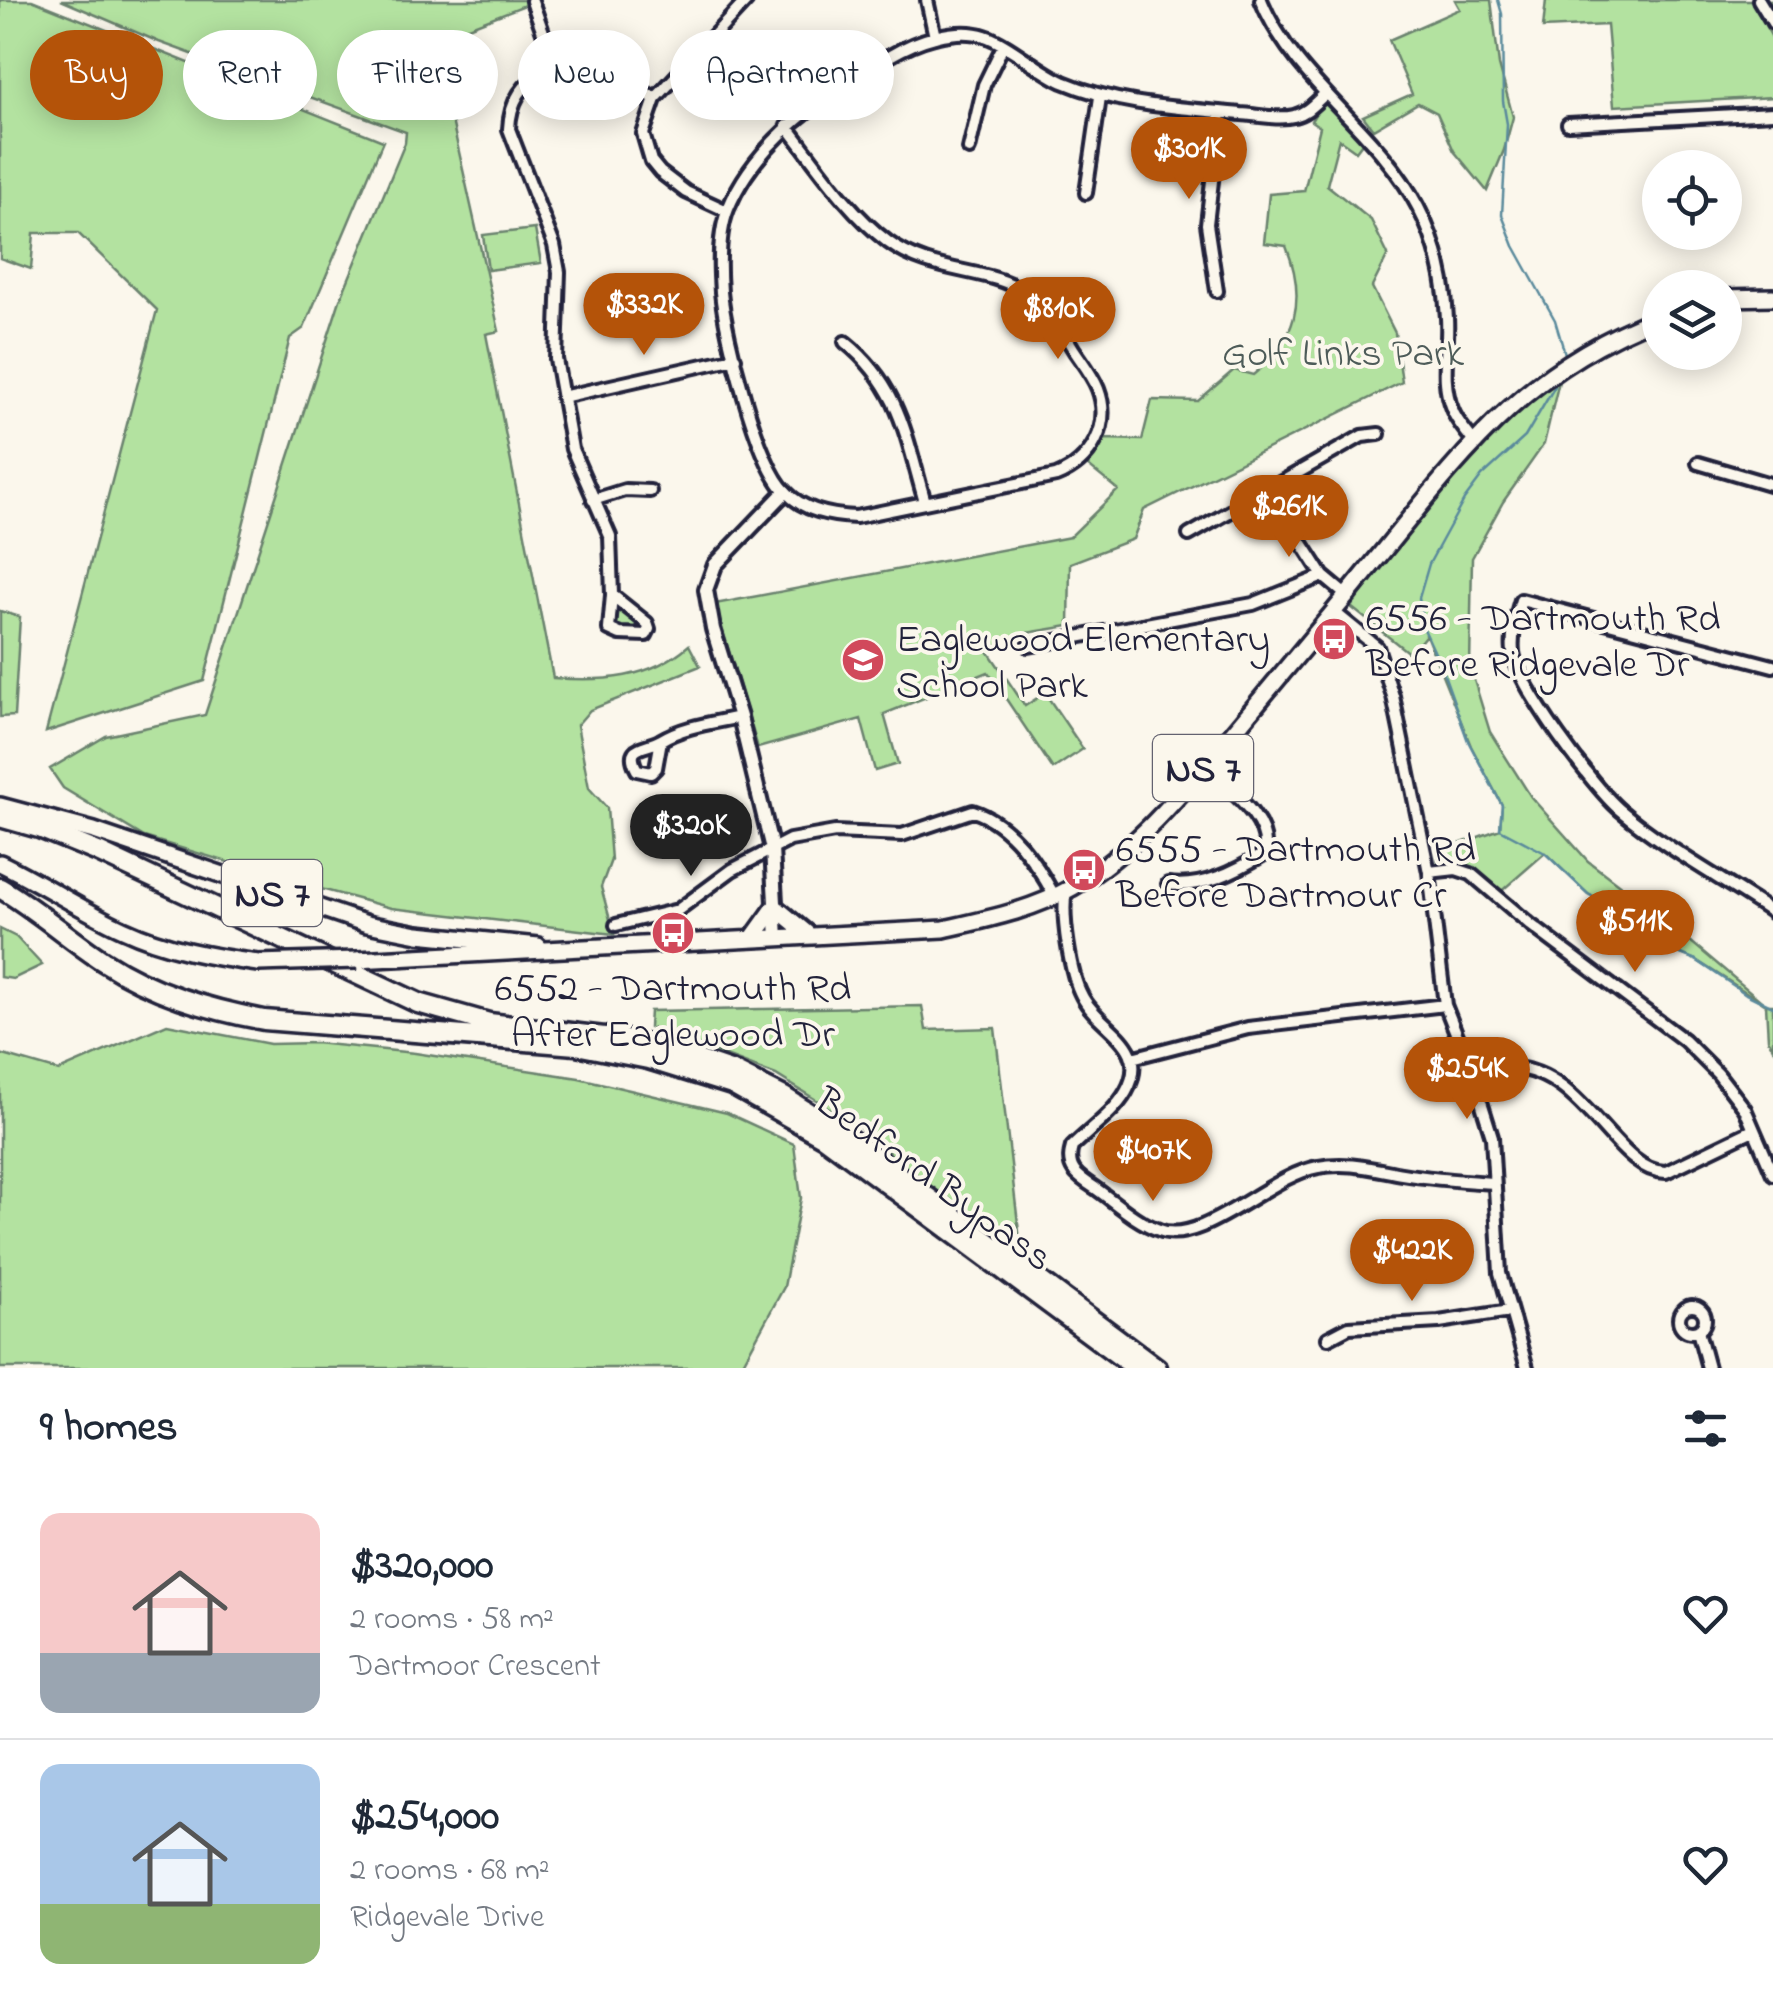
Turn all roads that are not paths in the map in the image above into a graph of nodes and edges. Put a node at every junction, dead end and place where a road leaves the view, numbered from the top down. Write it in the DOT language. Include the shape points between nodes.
graph roads {
  1 [pos="747,0"];
  2 [pos="927,0"];
  3 [pos="1261,0"];
  4 [pos="1760,0"];
  5 [pos="532,1"];
  6 [pos="1773,22"];
  7 [pos="542,30"];
  8 [pos="935,38"];
  9 [pos="1003,46"];
  10 [pos="518,94"];
  11 [pos="1324,94"];
  12 [pos="650,96"];
  13 [pos="1100,98"];
  14 [pos="655,99"];
  15 [pos="1220,112"];
  16 [pos="1773,113"];
  17 [pos="1568,124"];
  18 [pos="788,126"];
  19 [pos="969,149"];
  20 [pos="1086,194"];
  21 [pos="727,211"];
  22 [pos="1217,291"];
  23 [pos="1742,298"];
  24 [pos="1773,298"];
  25 [pos="1642,326"];
  26 [pos="845,342"];
  27 [pos="734,358"];
  28 [pos="562,397"];
  29 [pos="1378,434"];
  30 [pos="1473,441"];
  31 [pos="1698,463"];
  32 [pos="1773,485"];
  33 [pos="1268,490"];
  34 [pos="650,492"];
  35 [pos="785,492"];
  36 [pos="593,500"];
  37 [pos="926,502"];
  38 [pos="1188,536"];
  39 [pos="1323,576"];
  40 [pos="612,596"];
  41 [pos="1347,596"];
  42 [pos="1334,612"];
  43 [pos="1029,646"];
  44 [pos="1773,666"];
  45 [pos="740,717"];
  46 [pos="661,740"];
  47 [pos="1204,766"];
  48 [pos="0,806"];
  49 [pos="0,818"];
  50 [pos="772,849"];
  51 [pos="0,863"];
  52 [pos="1429,872"];
  53 [pos="1168,884"];
  54 [pos="0,888"];
  55 [pos="1054,897"];
  56 [pos="775,907"];
  57 [pos="1773,913"];
  58 [pos="1064,924"];
  59 [pos="616,925"];
  60 [pos="811,937"];
  61 [pos="777,938"];
  62 [pos="752,939"];
  63 [pos="552,948"];
  64 [pos="1445,1005"];
  65 [pos="1132,1058"];
  66 [pos="1473,1076"];
  67 [pos="1752,1130"];
  68 [pos="1773,1174"];
  69 [pos="1493,1183"];
  70 [pos="1510,1312"];
  71 [pos="1698,1331"];
  72 [pos="1328,1338"];
  73 [pos="1136,1368"];
  74 [pos="1157,1368"];
  75 [pos="1526,1368"];
  76 [pos="1708,1368"];
  1 -- 14 [label="street"];
  2 -- 8 [label="street"];
  3 -- 11 [label="street"];
  4 -- 6 [label="street"];
  5 -- 7 [label="street"];
  8 -- 9 [label="street" via="984,35"];
  8 -- 18 [label="street" via="894,54"];
  9 -- 13 [label="street"];
  9 -- 19 [label="street" via="984,85"];
  10 -- 28 [label="street" via="509,129 559,272 556,359"];
  11 -- 15 [label="street" via="1286,118"];
  11 -- 30 [label="street" via="1418,206 1442,278 1447,394"];
  12 -- 14 [label="street"];
  13 -- 15 [label="street"];
  13 -- 20 [label="street"];
  14 -- 21 [label="street" via="643,134 651,161 686,192"];
  15 -- 22 [label="street" via="1207,224"];
  16 -- 17 [label="street"];
  18 -- 21 [label="street" via="750,168"];
  18 -- 37 [label="street" via="847,202 893,246 922,262 1021,289 1038,302 1098,388 1102,430 1072,470"];
  21 -- 27 [label="street" via="721,294"];
  23 -- 24 [label="main road"];
  25 -- 30 [label="main road, NS 7" via="1539,382"];
  26 -- 37 [label="street" via="873,366 894,401"];
  27 -- 28 [label="street"];
  27 -- 35 [label="street" via="770,472"];
  28 -- 36 [label="street" via="572,449"];
  29 -- 33 [label="street" via="1362,436"];
  30 -- 41 [label="main road, NS 7"];
  31 -- 32 [label="street"];
  33 -- 38 [label="street"];
  33 -- 39 [label="street"];
  34 -- 36 [label="street" via="626,490"];
  35 -- 37 [label="street" via="836,516"];
  35 -- 45 [label="street" via="715,565 706,590"];
  36 -- 40 [label="street" via="610,536"];
  39 -- 41 [label="street"];
  39 -- 43 [label="street" via="1252,604"];
  40 -- 40 [label="street" via="608,629 646,635 648,623"];
  41 -- 42 [label="main road, NS 7"];
  42 -- 47 [label="main road, NS 7"];
  42 -- 52 [label="street" via="1378,647"];
  44 -- 57 [label="street" via="1521,600 1514,621 1513,654 1522,676 1612,802"];
  45 -- 46 [label="street"];
  45 -- 50 [label="street"];
  47 -- 53 [label="street" via="1263,826 1264,854 1187,887"];
  47 -- 55 [label="main road, NS 7" via="1118,857"];
  48 -- 63 [label="main road, NS 7" via="368,924"];
  49 -- 74 [label="highway, Bedford Bypass" via="98,852 418,1003 489,1023 621,1039 736,1073 848,1138"];
  50 -- 55 [label="street" via="808,835 902,835 973,811 1005,830 1039,868"];
  50 -- 56 [label="street"];
  50 -- 59 [label="street" via="678,910"];
  51 -- 63 [label="main road, NS 7, bridge" via="122,929 207,956 357,960"];
  52 -- 64 [label="street"];
  52 -- 67 [label="street" via="1471,874 1684,1040 1745,1109"];
  54 -- 73 [label="highway, Bedford Bypass" via="138,981 220,1012 576,1045 732,1085 824,1138"];
  55 -- 58 [label="street"];
  55 -- 58 [label="street"];
  55 -- 60 [label="main road, NS 7" via="944,928"];
  56 -- 60 [label="main road"];
  56 -- 61 [label="street"];
  56 -- 62 [label="main road"];
  58 -- 65 [label="street" via="1081,996"];
  60 -- 61 [label="main road, NS 7"];
  61 -- 62 [label="main road, NS 7"];
  62 -- 63 [label="main road, NS 7"];
  64 -- 65 [label="street" via="1264,1025"];
  64 -- 66 [label="street"];
  65 -- 69 [label="street" via="1126,1091 1068,1158 1074,1174 1161,1232 1191,1232 1290,1174 1318,1166 1359,1164"];
  66 -- 67 [label="street" via="1514,1068 1552,1082 1652,1172 1666,1172"];
  66 -- 69 [label="street" via="1492,1137"];
  67 -- 68 [label="street"];
  69 -- 70 [label="street"];
  70 -- 72 [label="street" via="1349,1327"];
  70 -- 75 [label="street"];
  71 -- 76 [label="street"];
}
